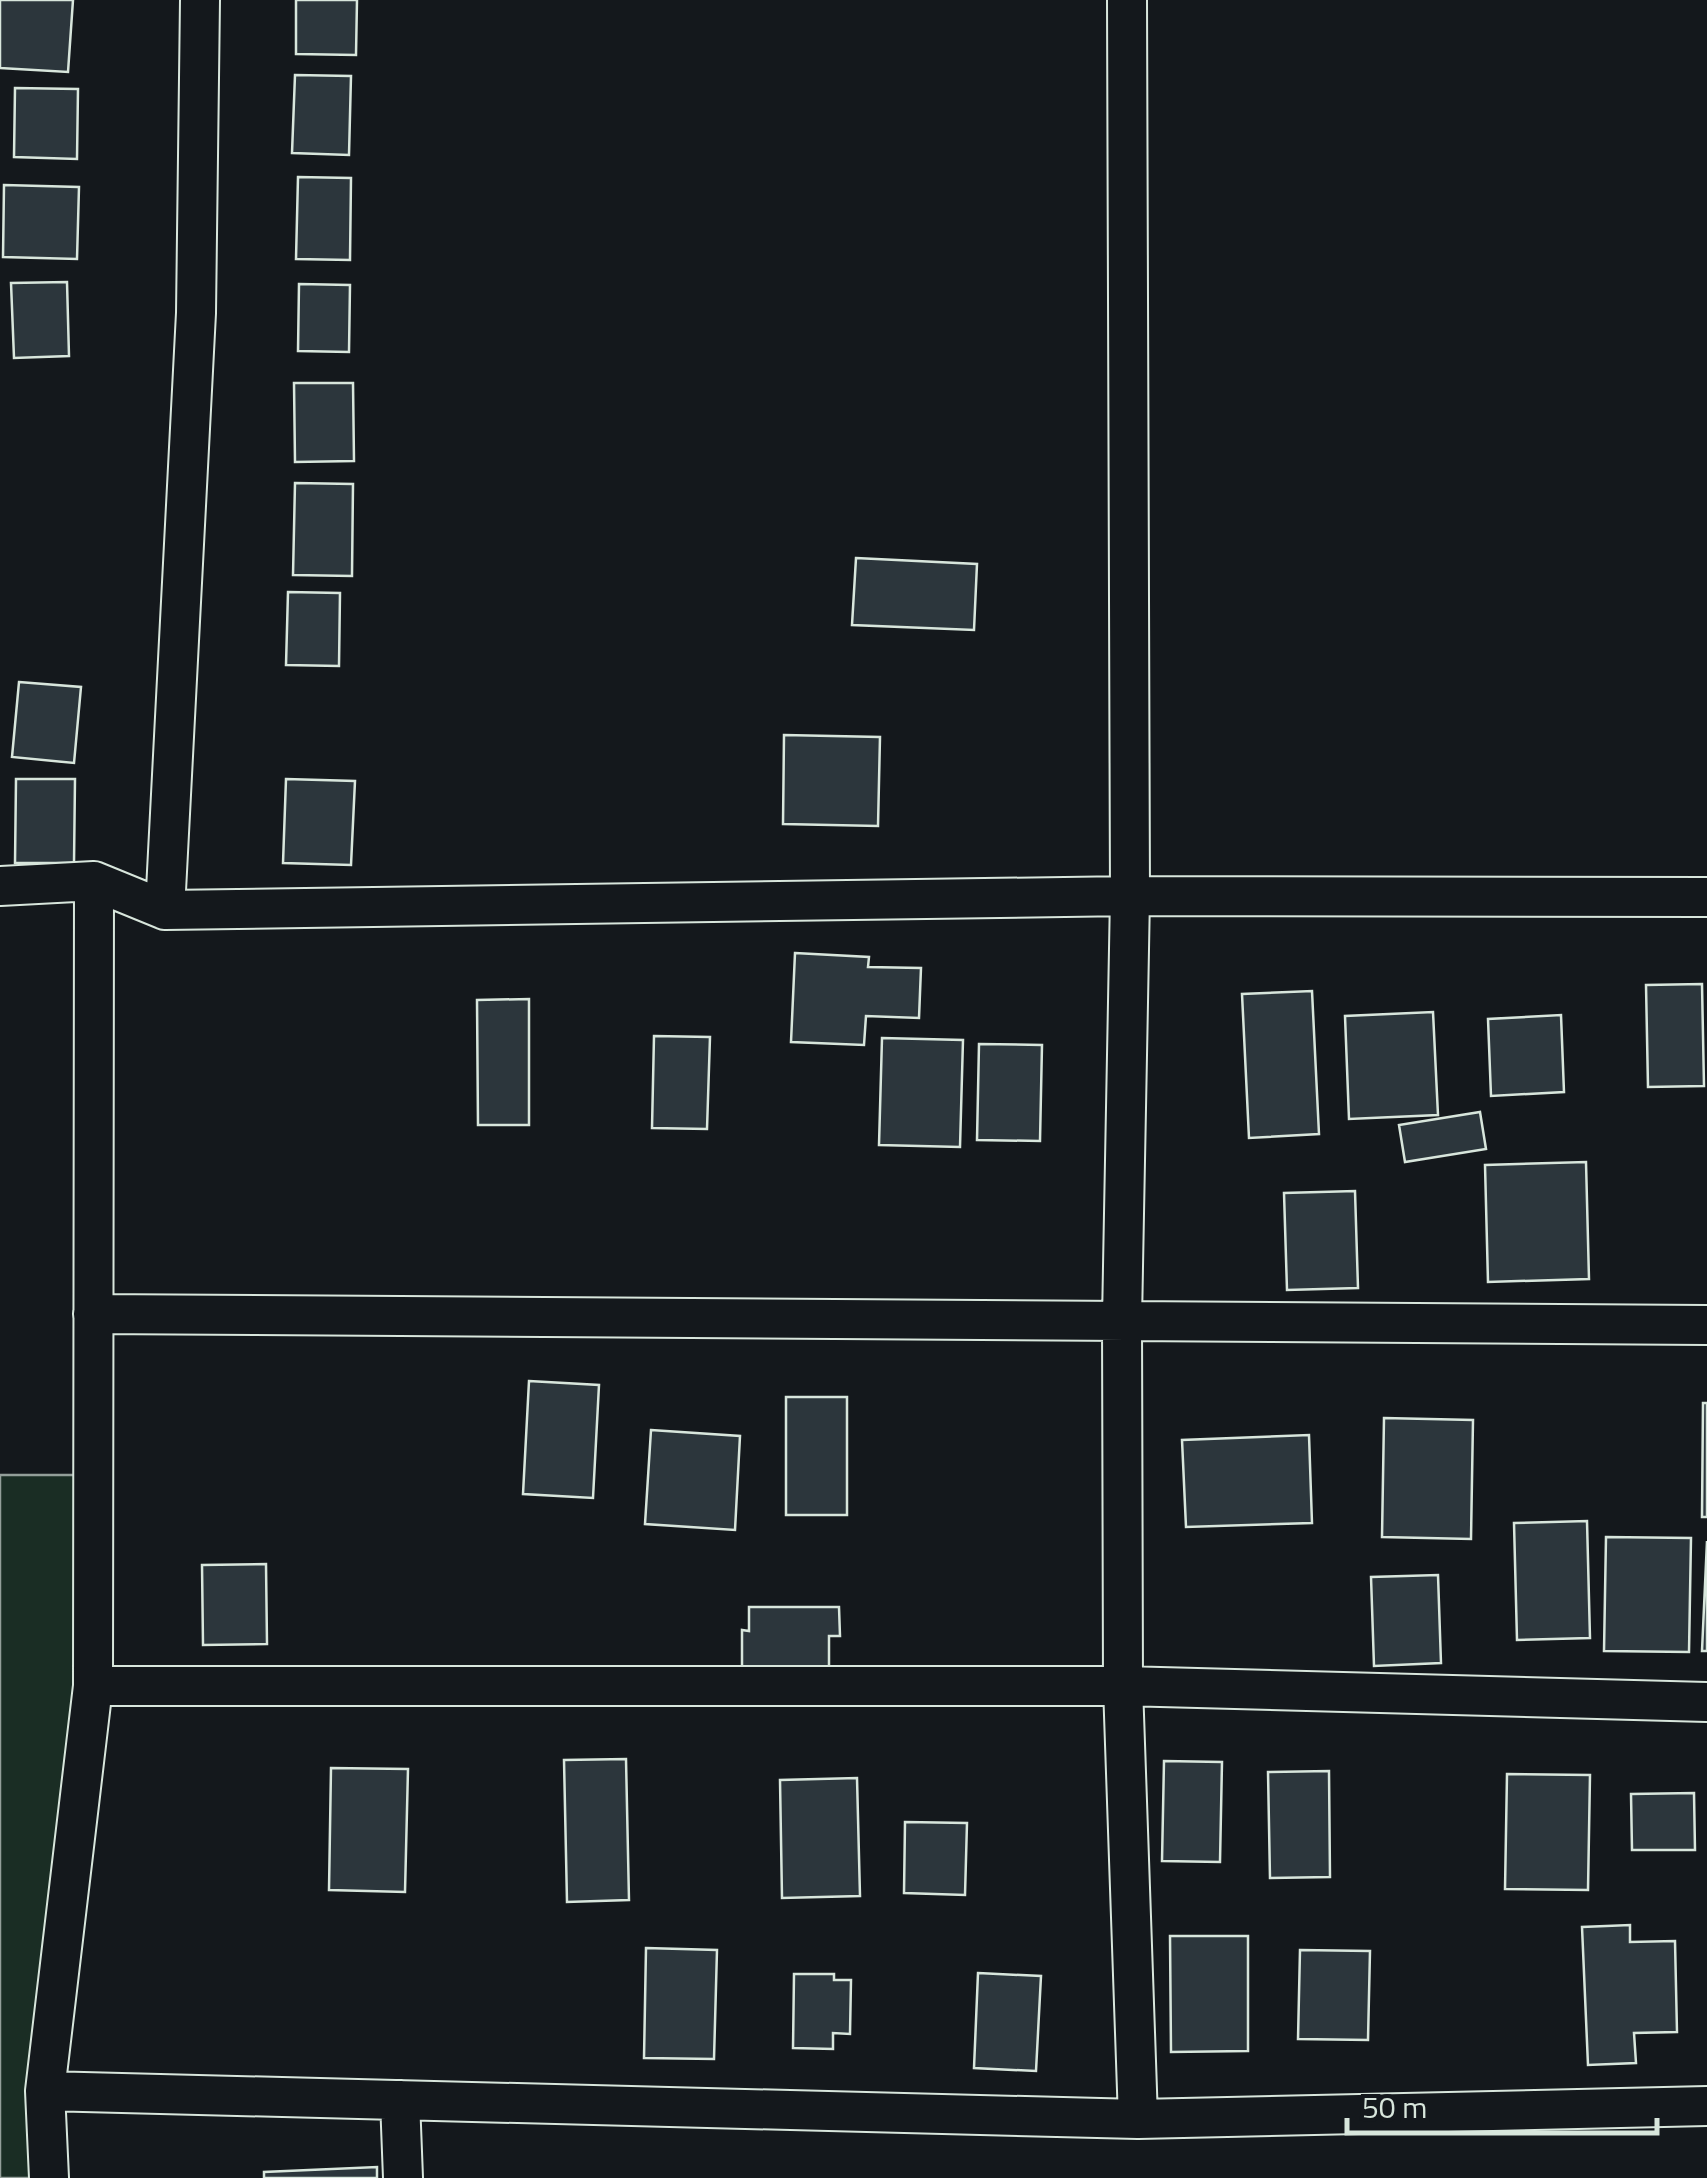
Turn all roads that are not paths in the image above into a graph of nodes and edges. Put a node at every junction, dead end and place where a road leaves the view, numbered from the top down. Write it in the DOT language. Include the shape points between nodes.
graph roads {
  1 [pos="200,0"];
  2 [pos="1127,0"];
  3 [pos="94,881"];
  4 [pos="0,886"];
  5 [pos="1130,896"];
  6 [pos="1707,898"];
  7 [pos="166,910"];
  8 [pos="93,1314"];
  9 [pos="1122,1320"];
  10 [pos="1707,1325"];
  11 [pos="93,1686"];
  12 [pos="1122,1686"];
  13 [pos="1707,1702"];
  14 [pos="45,2092"];
  15 [pos="400,2100"];
  16 [pos="1707,2106"];
  17 [pos="1138,2120"];
  18 [pos="48,2178"];
  19 [pos="404,2178"];
  1 -- 7 [label="street" via="196,313"];
  2 -- 5 [label="street"];
  3 -- 4 [label="street"];
  3 -- 7 [label="street"];
  3 -- 8 [label="street"];
  5 -- 6 [label="street"];
  5 -- 7 [label="street"];
  5 -- 9 [label="street"];
  8 -- 9 [label="street"];
  8 -- 11 [label="street"];
  9 -- 10 [label="street"];
  9 -- 12 [label="street"];
  11 -- 12 [label="street"];
  11 -- 14 [label="street"];
  12 -- 13 [label="street"];
  12 -- 17 [label="street"];
  14 -- 15 [label="street"];
  14 -- 18 [label="street"];
  15 -- 17 [label="street"];
  15 -- 19 [label="street"];
  16 -- 17 [label="street"];
}
